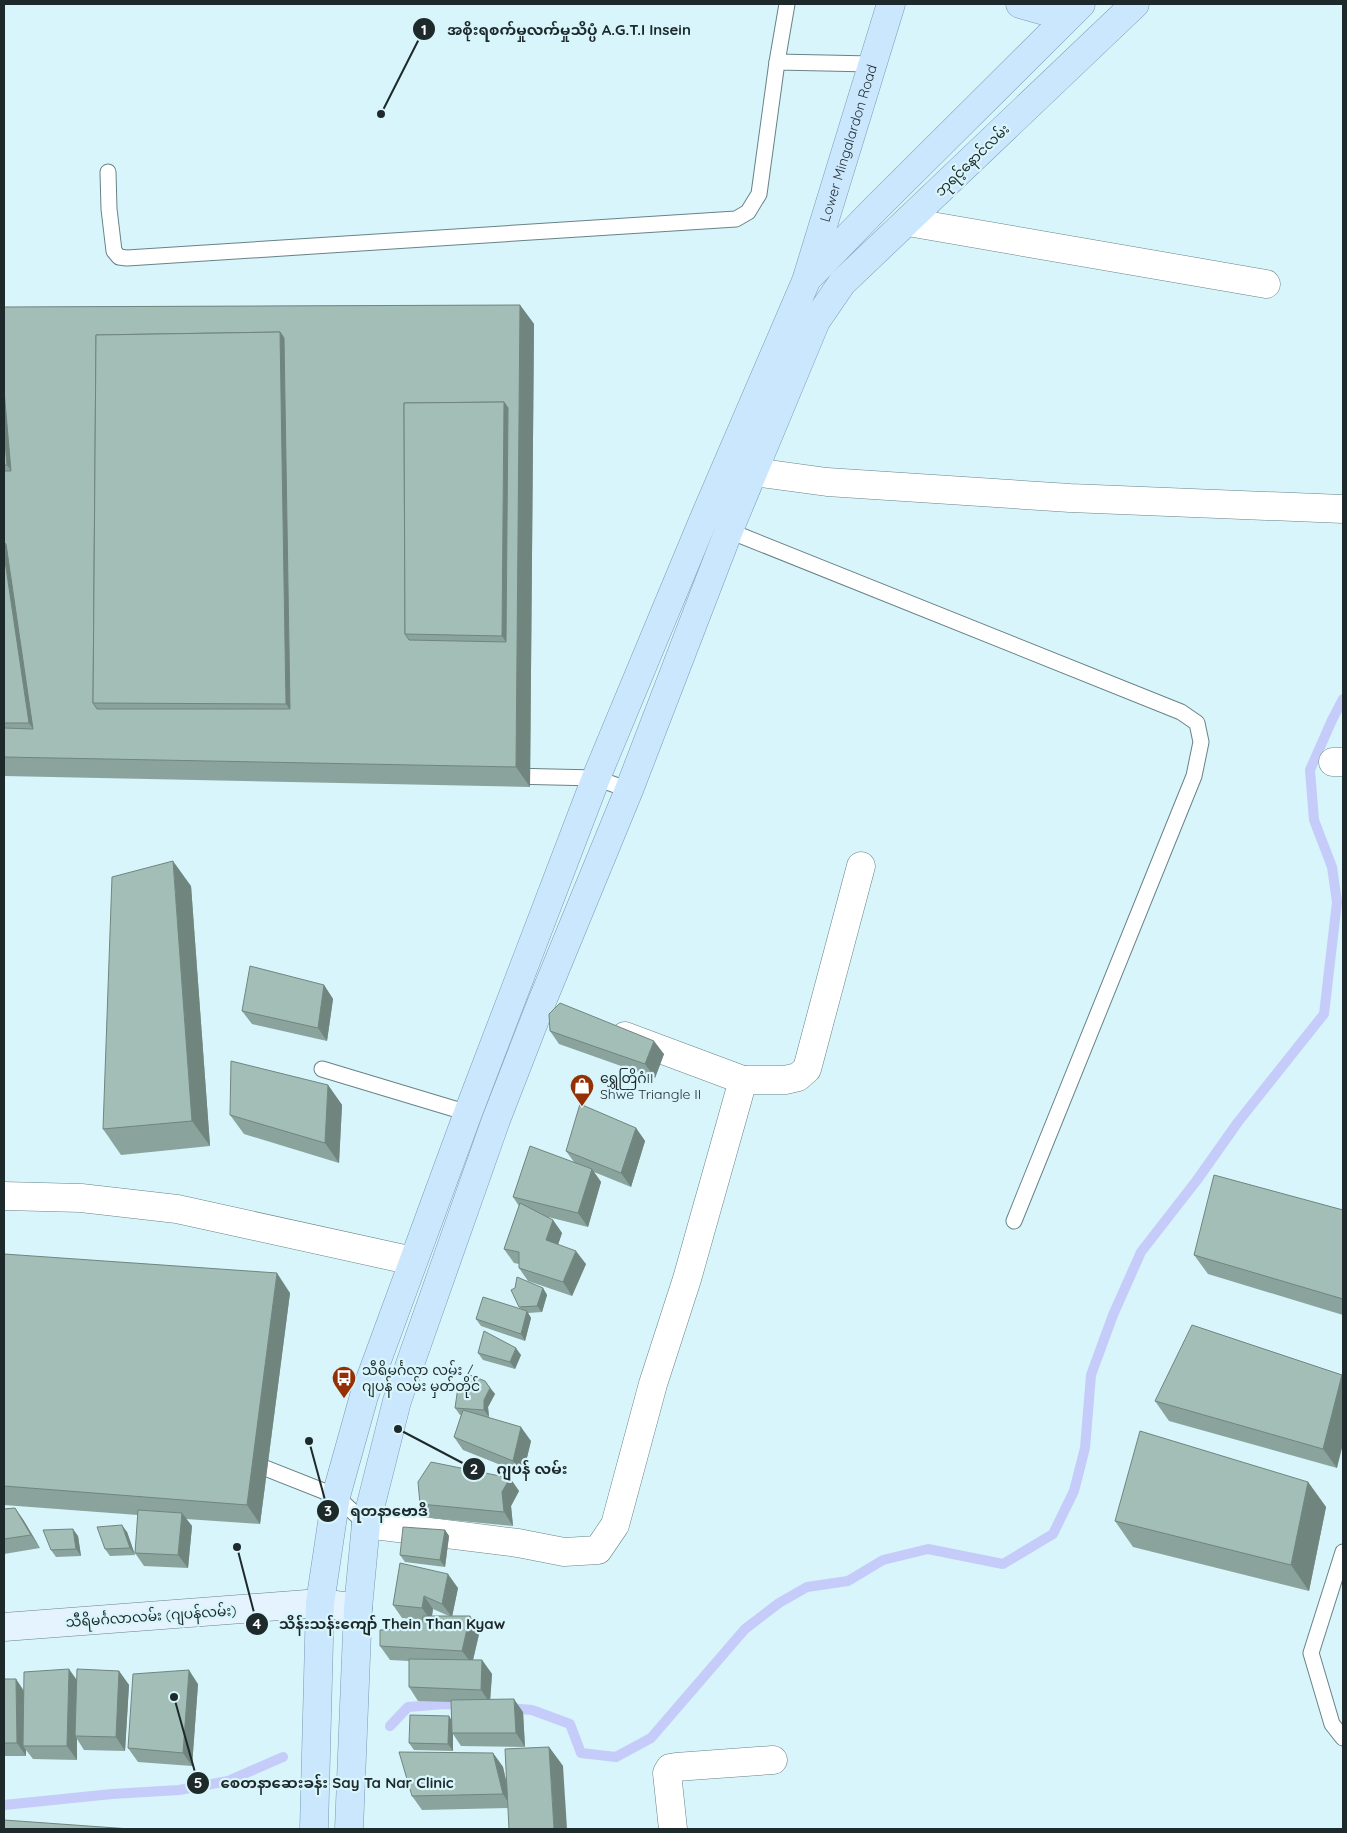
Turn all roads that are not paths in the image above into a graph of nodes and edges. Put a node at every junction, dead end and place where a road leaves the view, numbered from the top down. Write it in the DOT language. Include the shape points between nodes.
graph roads {
  1 [pos="787,4"];
  2 [pos="892,4"];
  3 [pos="1020,4"];
  4 [pos="1080,4"];
  5 [pos="1135,4"];
  6 [pos="777,62"];
  7 [pos="872,64"];
  8 [pos="108,172"];
  9 [pos="908,222"];
  10 [pos="806,281"];
  11 [pos="1266,284"];
  12 [pos="816,322"];
  13 [pos="728,462"];
  14 [pos="753,472"];
  15 [pos="1343,509"];
  16 [pos="702,523"];
  17 [pos="729,530"];
  18 [pos="498,776"];
  19 [pos="596,778"];
  20 [pos="629,790"];
  21 [pos="861,866"];
  22 [pos="515,991"];
  23 [pos="541,1004"];
  24 [pos="569,1014"];
  25 [pos="605,1028"];
  26 [pos="322,1069"];
  27 [pos="743,1080"];
  28 [pos="468,1113"];
  29 [pos="4,1196"];
  30 [pos="1014,1221"];
  31 [pos="413,1261"];
  32 [pos="234,1456"];
  33 [pos="336,1496"];
  34 [pos="366,1524"];
  35 [pos="1343,1552"];
  36 [pos="320,1603"];
  37 [pos="358,1608"];
  38 [pos="4,1626"];
  39 [pos="1343,1738"];
  40 [pos="773,1760"];
  41 [pos="314,1829"];
  42 [pos="349,1829"];
  43 [pos="672,1829"];
  1 -- 6 [label="lane"];
  2 -- 7 [label="main road, Lower Mingalardon Road"];
  3 -- 4 [label="main road" via="1041,10"];
  4 -- 10 [label="main road"];
  5 -- 9 [label="main road, ဘုရင့်နောင်လမ်း"];
  6 -- 7 [label="lane"];
  6 -- 8 [label="lane" via="759,194 748,212 736,220 127,258 119,257 114,251"];
  7 -- 10 [label="main road, Lower Mingalardon Road"];
  9 -- 11 [label="street"];
  9 -- 12 [label="main road, ဘုရင့်နောင်လမ်း" via="842,283"];
  10 -- 12 [label="main road"];
  10 -- 13 [label="main road"];
  12 -- 14 [label="main road, ဘုရင့်နောင်လမ်း"];
  13 -- 14 [label="street"];
  13 -- 16 [label="main road"];
  14 -- 15 [label="street" via="827,482 1070,498"];
  14 -- 17 [label="main road, ဘုရင့်နောင်လမ်း"];
  16 -- 17 [label="lane"];
  16 -- 19 [label="main road"];
  17 -- 20 [label="main road, ဘုရင့်နောင်လမ်း"];
  17 -- 30 [label="lane" via="1181,712 1197,723 1201,742 1194,776"];
  18 -- 19 [label="lane"];
  19 -- 20 [label="lane"];
  19 -- 22 [label="main road"];
  20 -- 23 [label="main road, ဘုရင့်နောင်လမ်း"];
  21 -- 27 [label="street" via="807,1068 798,1077 785,1080"];
  22 -- 23 [label="street"];
  22 -- 28 [label="main road"];
  23 -- 24 [label="street"];
  23 -- 34 [label="main road, ဘုရင့်နောင်လမ်း" via="496,1120 397,1402"];
  25 -- 27 [label="street"];
  26 -- 28 [label="lane"];
  27 -- 34 [label="street" via="652,1384 615,1525 598,1550 564,1552"];
  28 -- 31 [label="main road"];
  29 -- 31 [label="street" via="81,1198 177,1209"];
  31 -- 33 [label="main road" via="364,1396"];
  32 -- 33 [label="lane"];
  33 -- 34 [label="lane"];
  33 -- 36 [label="main road"];
  34 -- 37 [label="main road, ဘုရင့်နောင်လမ်း"];
  35 -- 39 [label="lane" via="1311,1653 1332,1724"];
  36 -- 37 [label="street, သီရိမင်္ဂလာလမ်း (ဂျပန်လမ်း)"];
  36 -- 38 [label="street, သီရိမင်္ဂလာလမ်း (ဂျပန်လမ်း)"];
  36 -- 41 [label="main road"];
  37 -- 42 [label="main road, ဘုရင့်နောင်လမ်း"];
  40 -- 43 [label="street" via="670,1768"];
}
